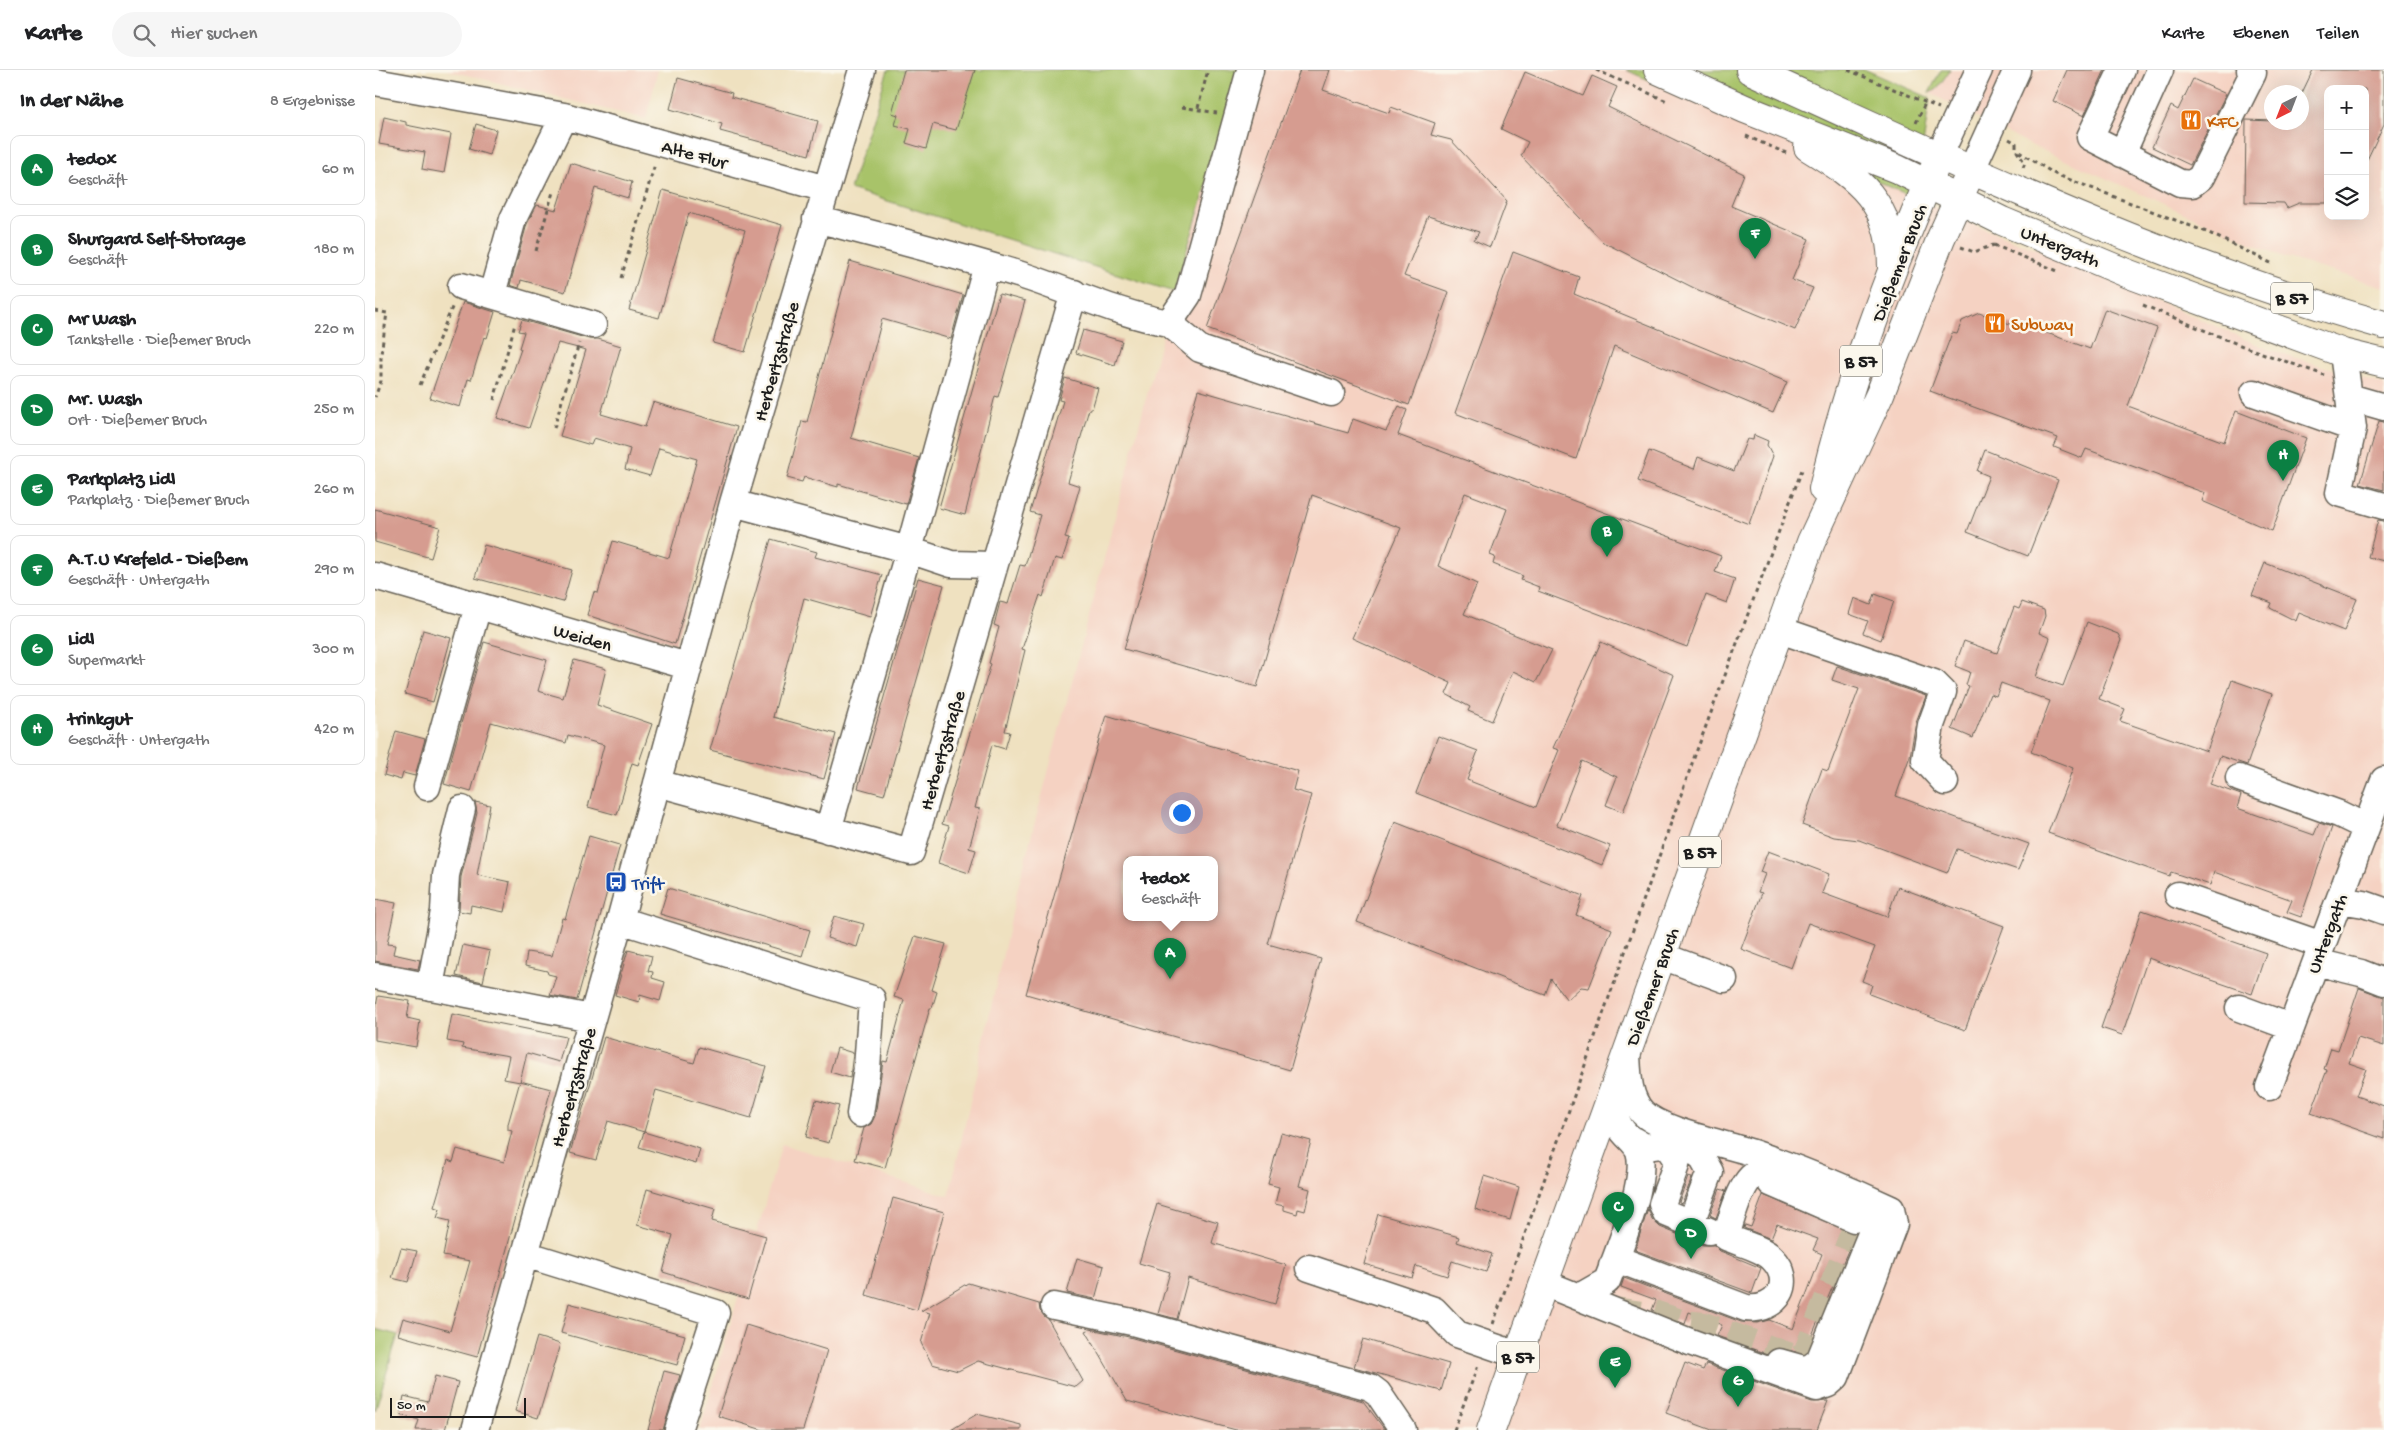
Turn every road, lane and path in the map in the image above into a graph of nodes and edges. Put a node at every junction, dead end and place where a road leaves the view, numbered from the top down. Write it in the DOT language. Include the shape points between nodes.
graph roads {
  1 [pos="862,70"];
  2 [pos="1208,70"];
  3 [pos="1251,70"];
  4 [pos="1658,70"];
  5 [pos="1750,70"];
  6 [pos="1847,70"];
  7 [pos="1979,70"];
  8 [pos="2017,70"];
  9 [pos="2121,70"];
  10 [pos="2160,70"];
  11 [pos="2250,70"];
  12 [pos="375,82"];
  13 [pos="1925,103"];
  14 [pos="1182,107"];
  15 [pos="1198,108"];
  16 [pos="1745,109"];
  17 [pos="563,116"];
  18 [pos="1237,118"];
  19 [pos="661,144"];
  20 [pos="2016,150"];
  21 [pos="2122,154"];
  22 [pos="1939,156"];
  23 [pos="1972,169"];
  24 [pos="1927,184"];
  25 [pos="826,189"];
  26 [pos="1959,199"];
  27 [pos="816,219"];
  28 [pos="1994,245"];
  29 [pos="987,265"];
  30 [pos="2278,267"];
  31 [pos="1892,272"];
  32 [pos="2066,274"];
  33 [pos="621,278"];
  34 [pos="461,286"];
  35 [pos="1074,292"];
  36 [pos="492,294"];
  37 [pos="521,303"];
  38 [pos="2138,303"];
  39 [pos="375,311"];
  40 [pos="1169,323"];
  41 [pos="589,324"];
  42 [pos="2384,325"];
  43 [pos="2343,353"];
  44 [pos="2384,363"];
  45 [pos="420,385"];
  46 [pos="2348,390"];
  47 [pos="1331,393"];
  48 [pos="2254,393"];
  49 [pos="375,397"];
  50 [pos="494,400"];
  51 [pos="2384,407"];
  52 [pos="554,428"];
  53 [pos="2353,428"];
  54 [pos="1804,466"];
  55 [pos="733,503"];
  56 [pos="2384,506"];
  57 [pos="1811,542"];
  58 [pos="909,550"];
  59 [pos="993,564"];
  60 [pos="375,576"];
  61 [pos="478,606"];
  62 [pos="1780,630"];
  63 [pos="687,666"];
  64 [pos="2239,778"];
  65 [pos="2384,780"];
  66 [pos="1945,782"];
  67 [pos="657,783"];
  68 [pos="427,787"];
  69 [pos="462,809"];
  70 [pos="2366,827"];
  71 [pos="828,830"];
  72 [pos="2178,895"];
  73 [pos="2339,900"];
  74 [pos="2384,911"];
  75 [pos="620,920"];
  76 [pos="2319,953"];
  77 [pos="1662,956"];
  78 [pos="375,976"];
  79 [pos="1723,979"];
  80 [pos="2384,982"];
  81 [pos="430,987"];
  82 [pos="2239,1008"];
  83 [pos="591,1018"];
  84 [pos="2290,1031"];
  85 [pos="1627,1054"];
  86 [pos="2269,1087"];
  87 [pos="1611,1098"];
  88 [pos="860,1114"];
  89 [pos="1633,1140"];
  90 [pos="1685,1151"];
  91 [pos="1758,1174"];
  92 [pos="1636,1190"];
  93 [pos="1693,1224"];
  94 [pos="1855,1228"];
  95 [pos="525,1254"];
  96 [pos="1309,1268"];
  97 [pos="1544,1283"];
  98 [pos="1597,1283"];
  99 [pos="1054,1306"];
  100 [pos="1641,1314"];
  101 [pos="1486,1344"];
  102 [pos="1518,1356"];
  103 [pos="475,1430"];
  104 [pos="678,1430"];
  105 [pos="1403,1430"];
  106 [pos="1455,1430"];
  107 [pos="1491,1430"];
  1 -- 25 [label="street, Herbertzstraße"];
  2 -- 15 [label="path"];
  3 -- 18 [label="street"];
  4 -- 16 [label="main road, Untergath"];
  5 -- 22 [label="main road, Untergath"];
  6 -- 13 [label="path"];
  7 -- 22 [label="street"];
  8 -- 23 [label="street"];
  9 -- 21 [label="street" via="2090,137"];
  10 -- 21 [label="street"];
  11 -- 21 [label="street" via="2253,73 2201,176 2192,184 2180,183"];
  12 -- 17 [label="street, Alte Flur"];
  14 -- 15 [label="path"];
  15 -- 18 [label="path"];
  16 -- 24 [label="main road, Untergath"];
  16 -- 31 [label="main road, Untergath" via="1856,179 1872,197 1892,242"];
  17 -- 19 [label="street, Alte Flur"];
  17 -- 36 [label="street" via="513,219"];
  18 -- 40 [label="street" via="1188,295"];
  19 -- 25 [label="street, Alte Flur"];
  19 -- 33 [label="path"];
  20 -- 30 [label="path" via="2055,174 2209,233"];
  22 -- 23 [label="main road, Untergath / B 57"];
  22 -- 24 [label="main road, Dießemer Bruch / B 57"];
  23 -- 26 [label="main road, Dießemer Bruch / B 57"];
  23 -- 42 [label="main road, Untergath / B 57" via="2201,266"];
  24 -- 26 [label="main road, Untergath / B 57"];
  24 -- 31 [label="main road, Dießemer Bruch / B 57"];
  25 -- 27 [label="street, Herbertzstraße"];
  26 -- 43 [label="main road, Untergath / B 57" via="2002,221 2129,274"];
  26 -- 57 [label="main road, Dießemer Bruch / B 57" via="1880,394"];
  27 -- 29 [label="street"];
  27 -- 55 [label="street, Herbertzstraße"];
  28 -- 32 [label="path"];
  29 -- 35 [label="street"];
  29 -- 58 [label="street"];
  31 -- 57 [label="main road, Dießemer Bruch / B 57" via="1837,429"];
  34 -- 36 [label="street"];
  34 -- 45 [label="path"];
  35 -- 40 [label="street" via="1143,318"];
  35 -- 59 [label="street, Herbertzstraße"];
  36 -- 37 [label="street"];
  37 -- 41 [label="street"];
  37 -- 50 [label="path"];
  38 -- 46 [label="path"];
  39 -- 49 [label="path" via="387,313 381,381"];
  40 -- 47 [label="street" via="1200,349"];
  41 -- 52 [label="path"];
  43 -- 44 [label="main road, Untergath / B 57"];
  43 -- 46 [label="street"];
  46 -- 51 [label="street"];
  46 -- 53 [label="street"];
  48 -- 53 [label="street"];
  53 -- 56 [label="street" via="2339,493"];
  54 -- 101 [label="path" via="1694,758"];
  55 -- 58 [label="street"];
  55 -- 63 [label="street, Herbertzstraße"];
  57 -- 62 [label="main road, Dießemer Bruch / B 57"];
  58 -- 59 [label="street" via="951,564"];
  58 -- 71 [label="street"];
  59 -- 71 [label="street, Herbertzstraße" via="911,852"];
  60 -- 61 [label="street, Weiden"];
  61 -- 63 [label="street, Weiden"];
  61 -- 68 [label="street"];
  62 -- 66 [label="street" via="1934,683 1943,692 1931,725 1925,760"];
  62 -- 77 [label="main road, Dießemer Bruch / B 57"];
  63 -- 67 [label="street, Herbertzstraße"];
  64 -- 70 [label="street"];
  65 -- 70 [label="street, Untergath"];
  67 -- 71 [label="street, Herbertzstraße"];
  67 -- 75 [label="street, Herbertzstraße"];
  69 -- 81 [label="street" via="445,875 444,911"];
  70 -- 73 [label="street, Untergath"];
  72 -- 76 [label="street"];
  73 -- 74 [label="street"];
  73 -- 76 [label="street, Untergath"];
  75 -- 83 [label="street, Herbertzstraße"];
  75 -- 88 [label="street" via="872,999"];
  76 -- 80 [label="street"];
  76 -- 84 [label="street, Untergath"];
  77 -- 79 [label="street"];
  77 -- 85 [label="main road, Dießemer Bruch / B 57"];
  78 -- 81 [label="street"];
  81 -- 83 [label="street"];
  82 -- 84 [label="street" via="2285,1025"];
  83 -- 95 [label="street, Herbertzstraße"];
  84 -- 86 [label="street, Untergath"];
  85 -- 87 [label="main road, Dießemer Bruch / B 57"];
  85 -- 98 [label="street" via="1629,1086 1634,1100 1651,1119 1843,1187 1891,1209 1894,1224 1837,1377 1817,1388 1682,1339"];
  87 -- 89 [label="street" via="1621,1128"];
  87 -- 97 [label="main road, Dießemer Bruch / B 57"];
  89 -- 90 [label="street" via="1645,1147"];
  89 -- 92 [label="street" via="1640,1157"];
  90 -- 93 [label="street" via="1688,1164 1673,1204"];
  90 -- 93 [label="street" via="1714,1168 1717,1177 1703,1223"];
  91 -- 93 [label="street"];
  91 -- 94 [label="street" via="1768,1182 1849,1215 1856,1222"];
  91 -- 100 [label="street" via="1771,1175 1868,1215 1872,1223 1871,1234 1819,1361 1807,1370 1800,1370"];
  92 -- 93 [label="street" via="1649,1206"];
  92 -- 98 [label="street"];
  93 -- 98 [label="street" via="1774,1260 1783,1280 1771,1305 1759,1310 1746,1308 1621,1261"];
  95 -- 103 [label="street, Herbertzstraße"];
  95 -- 104 [label="street" via="716,1313"];
  96 -- 101 [label="street" via="1434,1310 1457,1334"];
  97 -- 98 [label="street"];
  97 -- 102 [label="main road, Dießemer Bruch / B 57"];
  99 -- 105 [label="street" via="1131,1322 1371,1387 1379,1393"];
  101 -- 102 [label="street"];
  101 -- 106 [label="path"];
  102 -- 107 [label="main road, Dießemer Bruch / B 57"];
}
